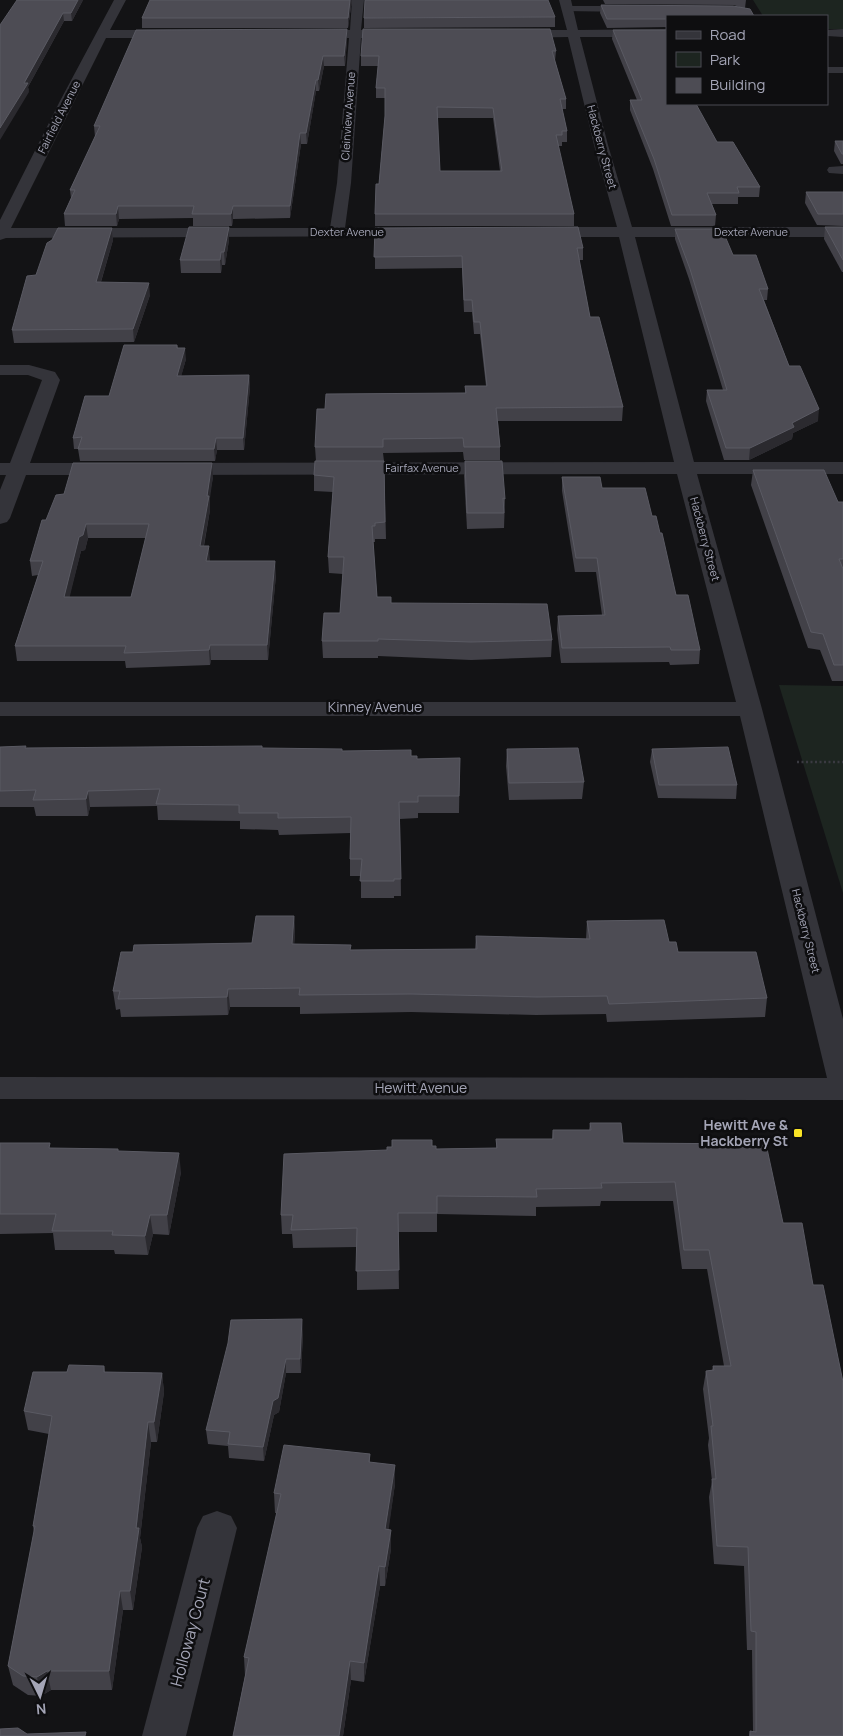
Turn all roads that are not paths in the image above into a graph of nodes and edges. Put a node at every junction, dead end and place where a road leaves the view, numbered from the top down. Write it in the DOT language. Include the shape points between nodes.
graph roads {
  1 [pos="120,0"];
  2 [pos="358,0"];
  3 [pos="566,4"];
  4 [pos="638,9"];
  5 [pos="666,33"];
  6 [pos="828,33"];
  7 [pos="843,33"];
  8 [pos="104,34"];
  9 [pos="184,34"];
  10 [pos="303,34"];
  11 [pos="355,34"];
  12 [pos="410,34"];
  13 [pos="500,34"];
  14 [pos="572,34"];
  15 [pos="828,70"];
  16 [pos="843,70"];
  17 [pos="337,232"];
  18 [pos="424,232"];
  19 [pos="530,232"];
  20 [pos="626,232"];
  21 [pos="843,232"];
  22 [pos="0,234"];
  23 [pos="0,370"];
  24 [pos="686,468"];
  25 [pos="843,468"];
  26 [pos="9,469"];
  27 [pos="130,469"];
  28 [pos="160,469"];
  29 [pos="0,518"];
  30 [pos="0,709"];
  31 [pos="750,709"];
  32 [pos="843,1079"];
  33 [pos="0,1088"];
  34 [pos="843,1089"];
  35 [pos="217,1528"];
  36 [pos="164,1736"];
  1 -- 8 [label="street, Fairfield Avenue"];
  2 -- 11 [label="street, Cleinview Avenue"];
  3 -- 4 [label="lane"];
  3 -- 14 [label="street, Hackberry Street"];
  5 -- 14 [label="street"];
  6 -- 7 [label="street"];
  8 -- 9 [label="street"];
  8 -- 22 [label="street, Fairfield Avenue" via="66,100"];
  10 -- 11 [label="street"];
  11 -- 12 [label="street"];
  11 -- 17 [label="street, Cleinview Avenue" via="344,183"];
  13 -- 14 [label="street"];
  14 -- 20 [label="street, Hackberry Street"];
  15 -- 16 [label="lane"];
  17 -- 18 [label="street, Dexter Avenue"];
  17 -- 22 [label="street, Dexter Avenue"];
  19 -- 20 [label="street, Dexter Avenue"];
  20 -- 21 [label="street, Dexter Avenue"];
  20 -- 24 [label="street, Hackberry Street"];
  23 -- 26 [label="street" via="42,372 51,380"];
  24 -- 25 [label="street, Fairfax Avenue"];
  24 -- 28 [label="street, Fairfax Avenue"];
  24 -- 31 [label="street, Hackberry Street"];
  26 -- 27 [label="street"];
  26 -- 29 [label="street"];
  30 -- 31 [label="street, Kinney Avenue"];
  31 -- 32 [label="street, Hackberry Street"];
  33 -- 34 [label="street, Hewitt Avenue"];
  35 -- 36 [label="street, Holloway Court"];
}
